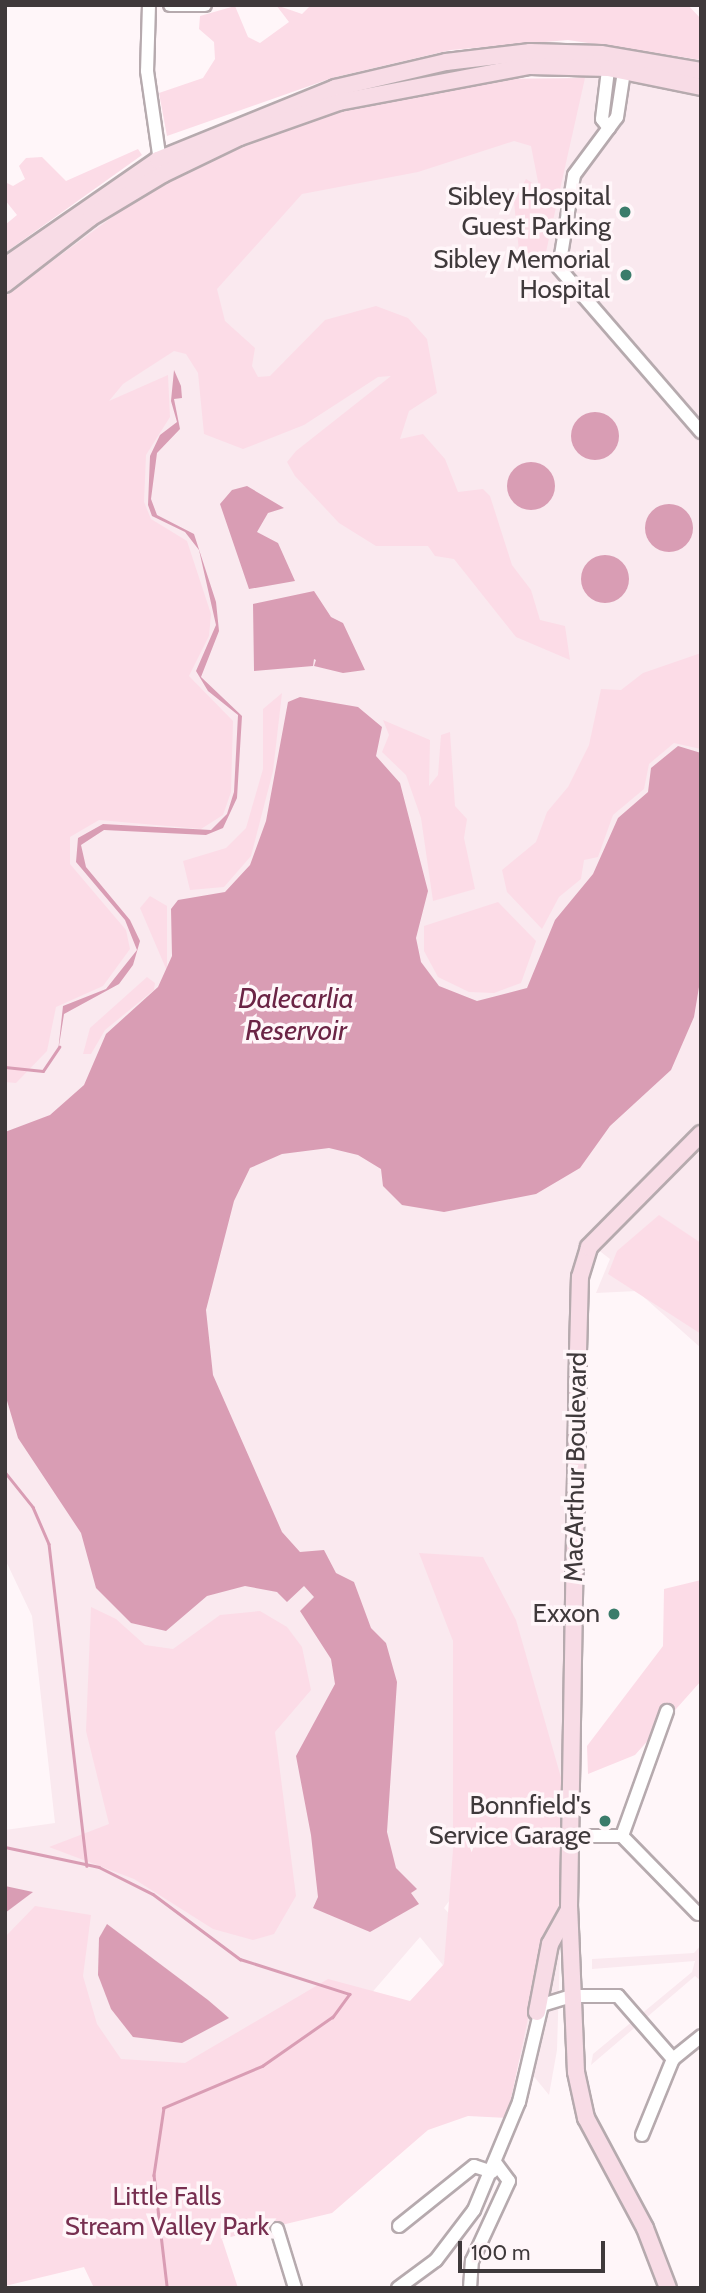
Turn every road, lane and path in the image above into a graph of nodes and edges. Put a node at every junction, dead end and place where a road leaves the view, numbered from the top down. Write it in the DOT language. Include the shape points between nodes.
graph roads {
  1 [pos="149,5"];
  2 [pos="170,5"];
  3 [pos="205,5"];
  4 [pos="617,63"];
  5 [pos="701,71"];
  6 [pos="701,87"];
  7 [pos="160,167"];
  8 [pos="5,266"];
  9 [pos="5,284"];
  10 [pos="701,432"];
  11 [pos="701,1134"];
  12 [pos="667,1711"];
  13 [pos="571,1836"];
  14 [pos="622,1836"];
  15 [pos="569,1910"];
  16 [pos="698,1914"];
  17 [pos="571,1996"];
  18 [pos="537,2012"];
  19 [pos="701,2036"];
  20 [pos="673,2059"];
  21 [pos="642,2135"];
  22 [pos="494,2168"];
  23 [pos="399,2226"];
  24 [pos="277,2229"];
  25 [pos="296,2288"];
  26 [pos="398,2288"];
  27 [pos="470,2288"];
  28 [pos="668,2288"];
  1 -- 7 [label="street" via="147,71"];
  2 -- 3 [label="street"];
  4 -- 5 [label="main road"];
  4 -- 6 [label="main road"];
  4 -- 7 [label="main road" via="520,52 397,72 265,112"];
  4 -- 10 [label="street" via="602,119 609,128 574,175 559,268"];
  7 -- 8 [label="main road"];
  7 -- 9 [label="main road"];
  11 -- 13 [label="main road, MacArthur Boulevard" via="603,1229 580,1277"];
  12 -- 14 [label="street"];
  13 -- 14 [label="street"];
  13 -- 15 [label="main road, MacArthur Boulevard"];
  14 -- 16 [label="street"];
  15 -- 17 [label="main road, MacArthur Boulevard"];
  15 -- 18 [label="main road" via="550,1944"];
  17 -- 18 [label="street"];
  17 -- 20 [label="street" via="624,2000 644,2033"];
  17 -- 28 [label="main road, MacArthur Boulevard" via="586,2118 645,2228"];
  18 -- 22 [label="street" via="519,2102"];
  19 -- 20 [label="street"];
  20 -- 21 [label="street"];
  22 -- 23 [label="street" via="474,2165"];
  22 -- 26 [label="street" via="457,2236"];
  22 -- 27 [label="street" via="509,2181 472,2261"];
  24 -- 25 [label="street"];
}
